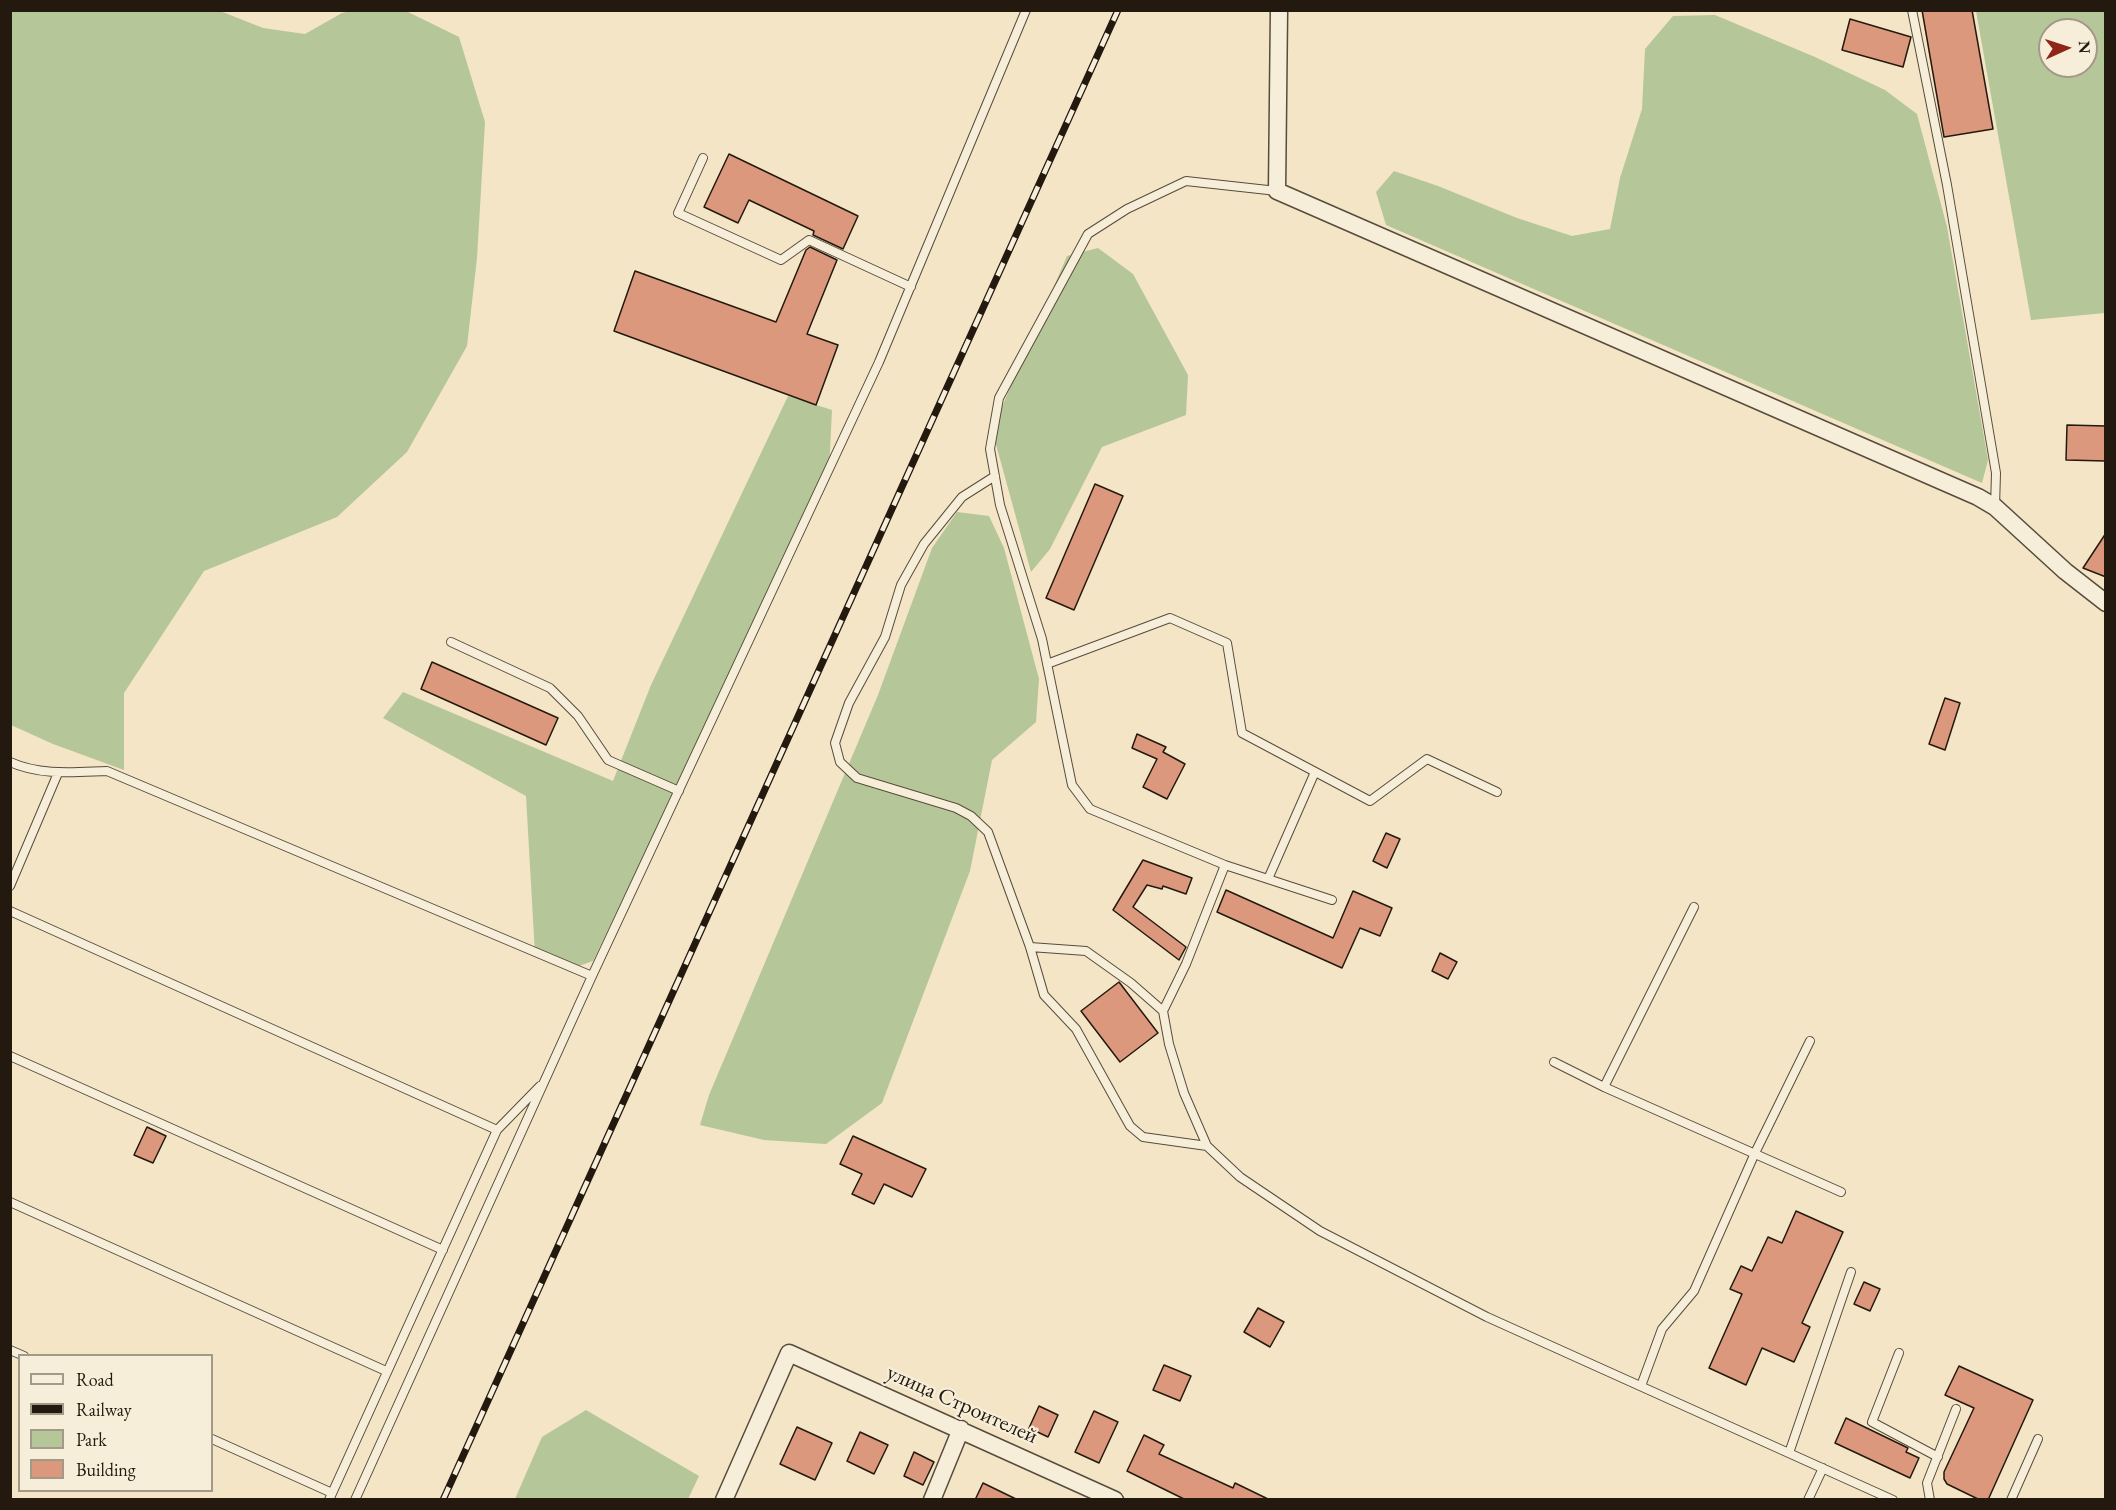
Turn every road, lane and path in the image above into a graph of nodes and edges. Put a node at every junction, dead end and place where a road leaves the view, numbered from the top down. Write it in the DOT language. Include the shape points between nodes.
graph roads {
  1 [pos="1026,10"];
  2 [pos="1279,10"];
  3 [pos="1912,10"];
  4 [pos="703,158"];
  5 [pos="1277,191"];
  6 [pos="911,287"];
  7 [pos="995,476"];
  8 [pos="1995,507"];
  9 [pos="2106,603"];
  10 [pos="451,642"];
  11 [pos="1047,664"];
  12 [pos="10,762"];
  13 [pos="1315,772"];
  14 [pos="58,773"];
  15 [pos="679,791"];
  16 [pos="1497,792"];
  17 [pos="1225,866"];
  18 [pos="1268,879"];
  19 [pos="10,886"];
  20 [pos="1332,900"];
  21 [pos="1694,907"];
  22 [pos="10,911"];
  23 [pos="1030,947"];
  24 [pos="592,976"];
  25 [pos="1162,1011"];
  26 [pos="1810,1041"];
  27 [pos="10,1056"];
  28 [pos="1554,1062"];
  29 [pos="545,1081"];
  30 [pos="1604,1086"];
  31 [pos="497,1130"];
  32 [pos="1207,1146"];
  33 [pos="1755,1153"];
  34 [pos="1841,1192"];
  35 [pos="10,1202"];
  36 [pos="443,1250"];
  37 [pos="1851,1272"];
  38 [pos="1899,1353"];
  39 [pos="386,1371"];
  40 [pos="1641,1386"];
  41 [pos="1956,1409"];
  42 [pos="961,1429"];
  43 [pos="213,1439"];
  44 [pos="2038,1439"];
  45 [pos="1789,1453"];
  46 [pos="1938,1457"];
  47 [pos="1823,1468"];
  48 [pos="331,1496"];
  49 [pos="355,1500"];
  50 [pos="723,1500"];
  51 [pos="932,1500"];
  52 [pos="1115,1500"];
  53 [pos="1808,1500"];
  54 [pos="1893,1500"];
  55 [pos="1930,1500"];
  56 [pos="2011,1500"];
  1 -- 6 [label="lane"];
  2 -- 5 [label="street"];
  3 -- 8 [label="lane" via="1947,185 1996,473"];
  4 -- 6 [label="lane" via="678,213 781,260 809,240"];
  5 -- 7 [label="lane" via="1185,181 1127,209 1088,234 999,398 990,449"];
  5 -- 8 [label="street"];
  6 -- 15 [label="lane"];
  7 -- 11 [label="lane" via="1000,506"];
  7 -- 23 [label="lane" via="962,497 924,544 900,585 885,637 849,703 835,743 840,762 857,778 956,808 988,832"];
  8 -- 9 [label="street"];
  10 -- 15 [label="lane" via="550,688 578,716 608,760"];
  11 -- 13 [label="lane" via="1170,618 1227,643 1242,733"];
  11 -- 17 [label="lane" via="1072,785 1090,808"];
  12 -- 14 [label="lane"];
  13 -- 16 [label="lane" via="1370,801 1428,759"];
  13 -- 18 [label="lane"];
  14 -- 19 [label="lane"];
  14 -- 24 [label="lane" via="107,771"];
  15 -- 24 [label="lane"];
  17 -- 18 [label="lane"];
  17 -- 25 [label="lane" via="1186,964"];
  18 -- 20 [label="lane"];
  21 -- 30 [label="lane"];
  22 -- 31 [label="lane"];
  23 -- 25 [label="lane" via="1086,951"];
  23 -- 32 [label="lane" via="1044,995 1076,1029 1130,1126 1143,1137"];
  24 -- 29 [label="lane"];
  25 -- 32 [label="lane" via="1184,1093"];
  26 -- 33 [label="lane"];
  27 -- 36 [label="lane"];
  28 -- 30 [label="lane"];
  29 -- 31 [label="lane"];
  29 -- 49 [label="lane"];
  30 -- 33 [label="lane"];
  31 -- 36 [label="lane"];
  32 -- 40 [label="lane" via="1240,1177 1320,1231 1487,1317"];
  33 -- 34 [label="lane"];
  33 -- 40 [label="lane" via="1694,1291 1662,1329"];
  35 -- 39 [label="lane"];
  36 -- 39 [label="lane"];
  37 -- 45 [label="lane"];
  38 -- 46 [label="lane" via="1872,1422"];
  39 -- 48 [label="lane"];
  40 -- 45 [label="lane"];
  41 -- 46 [label="lane"];
  42 -- 50 [label="street, улица Строителей" via="789,1353"];
  42 -- 51 [label="street"];
  42 -- 52 [label="street, улица Строителей"];
  43 -- 48 [label="lane"];
  44 -- 56 [label="lane"];
  45 -- 47 [label="lane"];
  46 -- 55 [label="lane" via="1927,1483"];
  47 -- 53 [label="lane"];
  47 -- 54 [label="lane"];
}
